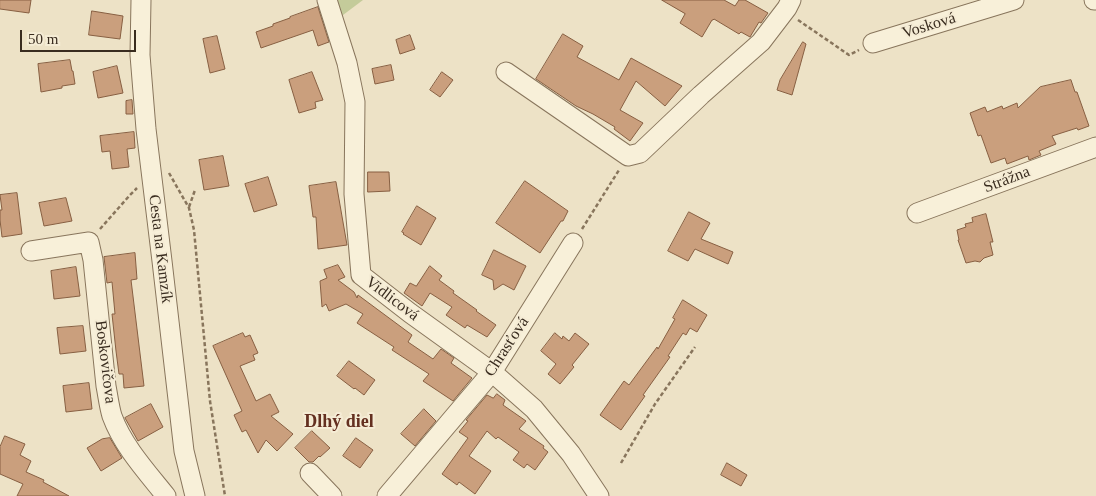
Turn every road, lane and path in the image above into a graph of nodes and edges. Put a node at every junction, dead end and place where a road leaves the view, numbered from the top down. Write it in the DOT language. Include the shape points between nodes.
graph roads {
  1 [pos="141,0"];
  2 [pos="327,0"];
  3 [pos="1014,0"];
  4 [pos="784,3"];
  5 [pos="873,43"];
  6 [pos="849,55"];
  7 [pos="506,72"];
  8 [pos="1096,147"];
  9 [pos="167,169"];
  10 [pos="609,185"];
  11 [pos="195,190"];
  12 [pos="130,195"];
  13 [pos="189,208"];
  14 [pos="918,213"];
  15 [pos="89,242"];
  16 [pos="573,243"];
  17 [pos="31,251"];
  18 [pos="695,347"];
  19 [pos="492,372"];
  20 [pos="621,463"];
  21 [pos="310,473"];
  22 [pos="166,496"];
  23 [pos="195,496"];
  24 [pos="225,496"];
  25 [pos="332,496"];
  26 [pos="387,496"];
  27 [pos="599,496"];
  1 -- 23 [label="street, Cesta na Kamzík" via="140,56 146,129 184,451"];
  2 -- 19 [label="street, Vidlicová" via="347,63 355,102 354,194 361,275"];
  3 -- 5 [label="street, Vosková"];
  4 -- 6 [label="path" via="800,22"];
  4 -- 7 [label="street" via="760,42 640,153 628,156"];
  8 -- 14 [label="street, Strážna"];
  9 -- 13 [label="path"];
  10 -- 16 [label="path"];
  11 -- 13 [label="path"];
  12 -- 15 [label="path"];
  13 -- 24 [label="path" via="194,230 210,401"];
  15 -- 17 [label="street"];
  15 -- 22 [label="street, Boskovičova" via="108,403 120,434"];
  16 -- 19 [label="street, Chrasťová"];
  18 -- 20 [label="path" via="655,404"];
  19 -- 26 [label="street, Chrasťová"];
  19 -- 27 [label="street, Vidlicová" via="534,410 571,454"];
  21 -- 25 [label="street"];
}
